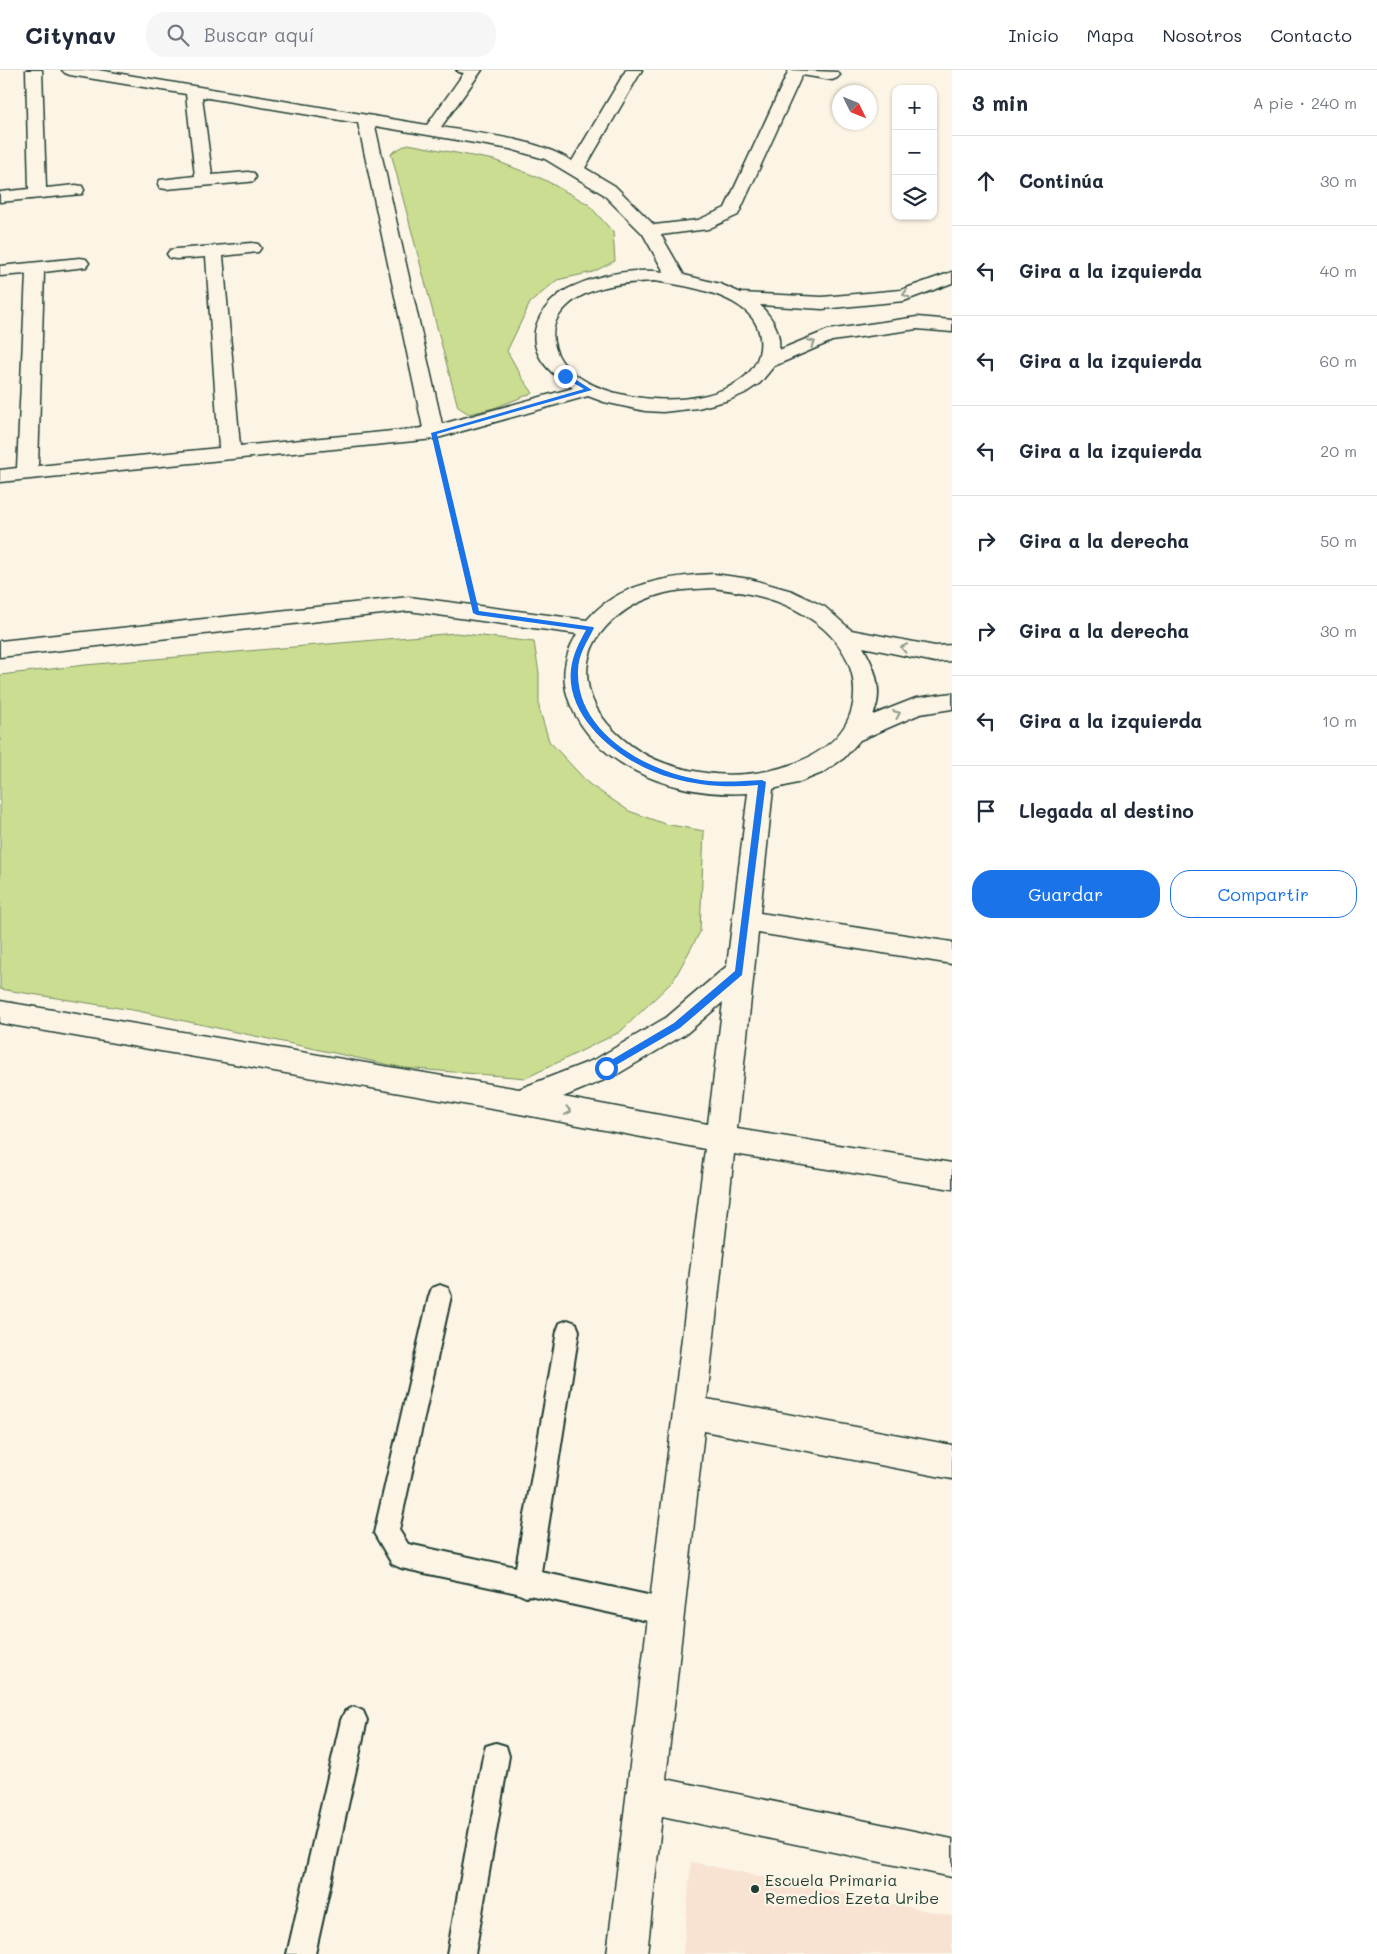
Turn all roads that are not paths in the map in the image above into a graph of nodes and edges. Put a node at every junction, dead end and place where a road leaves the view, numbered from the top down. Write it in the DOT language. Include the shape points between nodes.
graph roads {
  1 [pos="34,70"];
  2 [pos="70,70"];
  3 [pos="470,70"];
  4 [pos="634,70"];
  5 [pos="797,70"];
  6 [pos="832,75"];
  7 [pos="193,90"];
  8 [pos="365,118"];
  9 [pos="431,130"];
  10 [pos="576,169"];
  11 [pos="248,177"];
  12 [pos="204,180"];
  13 [pos="166,184"];
  14 [pos="76,190"];
  15 [pos="38,193"];
  16 [pos="0,197"];
  17 [pos="650,231"];
  18 [pos="252,248"];
  19 [pos="214,251"];
  20 [pos="176,254"];
  21 [pos="80,263"];
  22 [pos="35,267"];
  23 [pos="0,271"];
  24 [pos="952,277"];
  25 [pos="677,278"];
  26 [pos="738,298"];
  27 [pos="952,326"];
  28 [pos="767,362"];
  29 [pos="589,390"];
  30 [pos="434,433"];
  31 [pos="230,453"];
  32 [pos="27,473"];
  33 [pos="0,476"];
  34 [pos="591,628"];
  35 [pos="844,636"];
  36 [pos="0,649"];
  37 [pos="952,653"];
  38 [pos="952,701"];
  39 [pos="852,734"];
  40 [pos="762,782"];
  41 [pos="745,921"];
  42 [pos="952,952"];
  43 [pos="739,972"];
  44 [pos="0,1012"];
  45 [pos="520,1102"];
  46 [pos="721,1139"];
  47 [pos="952,1176"];
  48 [pos="440,1296"];
  49 [pos="568,1331"];
  50 [pos="689,1412"];
  51 [pos="952,1462"];
  52 [pos="526,1584"];
  53 [pos="666,1612"];
  54 [pos="354,1720"];
  55 [pos="496,1756"];
  56 [pos="646,1794"];
  57 [pos="952,1858"];
  58 [pos="301,1954"];
  59 [pos="461,1954"];
  60 [pos="627,1954"];
  1 -- 15 [label="street"];
  2 -- 7 [label="street"];
  3 -- 9 [label="street"];
  4 -- 10 [label="street"];
  5 -- 6 [label="street"];
  5 -- 17 [label="street" via="732,211 702,225"];
  7 -- 8 [label="street"];
  7 -- 12 [label="street"];
  8 -- 9 [label="street"];
  8 -- 30 [label="street"];
  9 -- 10 [label="street" via="512,144 550,155"];
  10 -- 17 [label="street" via="609,190"];
  11 -- 12 [label="street"];
  12 -- 13 [label="street"];
  14 -- 15 [label="street"];
  15 -- 16 [label="street"];
  17 -- 25 [label="street"];
  18 -- 19 [label="street"];
  19 -- 20 [label="street"];
  19 -- 31 [label="street"];
  21 -- 22 [label="street"];
  22 -- 23 [label="street"];
  22 -- 32 [label="street"];
  24 -- 26 [label="street, one-way" via="904,295 868,299 822,303"];
  25 -- 26 [label="street" via="713,286"];
  25 -- 29 [label="street" via="646,276 610,280 573,294 550,314 543,339 546,352 565,376"];
  26 -- 28 [label="street" via="763,321 770,334"];
  28 -- 27 [label="street, one-way" via="828,336 917,322"];
  28 -- 29 [label="street" via="758,375 743,386 702,402 650,405 625,402"];
  29 -- 30 [label="street"];
  30 -- 31 [label="street"];
  31 -- 32 [label="street"];
  32 -- 33 [label="street"];
  34 -- 35 [label="street" via="607,612 655,588 683,582 714,581 773,591 800,602"];
  34 -- 36 [label="street" via="408,604"];
  34 -- 40 [label="street" via="579,648 574,670 577,692 586,714 601,734 644,765 672,776 732,785"];
  37 -- 35 [label="street, one-way" via="935,654"];
  35 -- 39 [label="street" via="857,655 866,695 862,715"];
  39 -- 38 [label="street, one-way" via="916,706"];
  39 -- 40 [label="street" via="837,752 816,766"];
  40 -- 41 [label="street"];
  41 -- 42 [label="street"];
  41 -- 43 [label="street"];
  43 -- 45 [label="street" via="669,1030 606,1068"];
  43 -- 46 [label="street"];
  44 -- 45 [label="street"];
  45 -- 46 [label="street, one-way"];
  46 -- 47 [label="street"];
  46 -- 50 [label="street"];
  48 -- 52 [label="lane" via="386,1533 401,1556"];
  49 -- 52 [label="lane"];
  50 -- 51 [label="street"];
  50 -- 53 [label="street"];
  52 -- 53 [label="lane"];
  53 -- 56 [label="street"];
  54 -- 58 [label="lane"];
  55 -- 59 [label="lane"];
  56 -- 57 [label="street"];
  56 -- 60 [label="street"];
}
